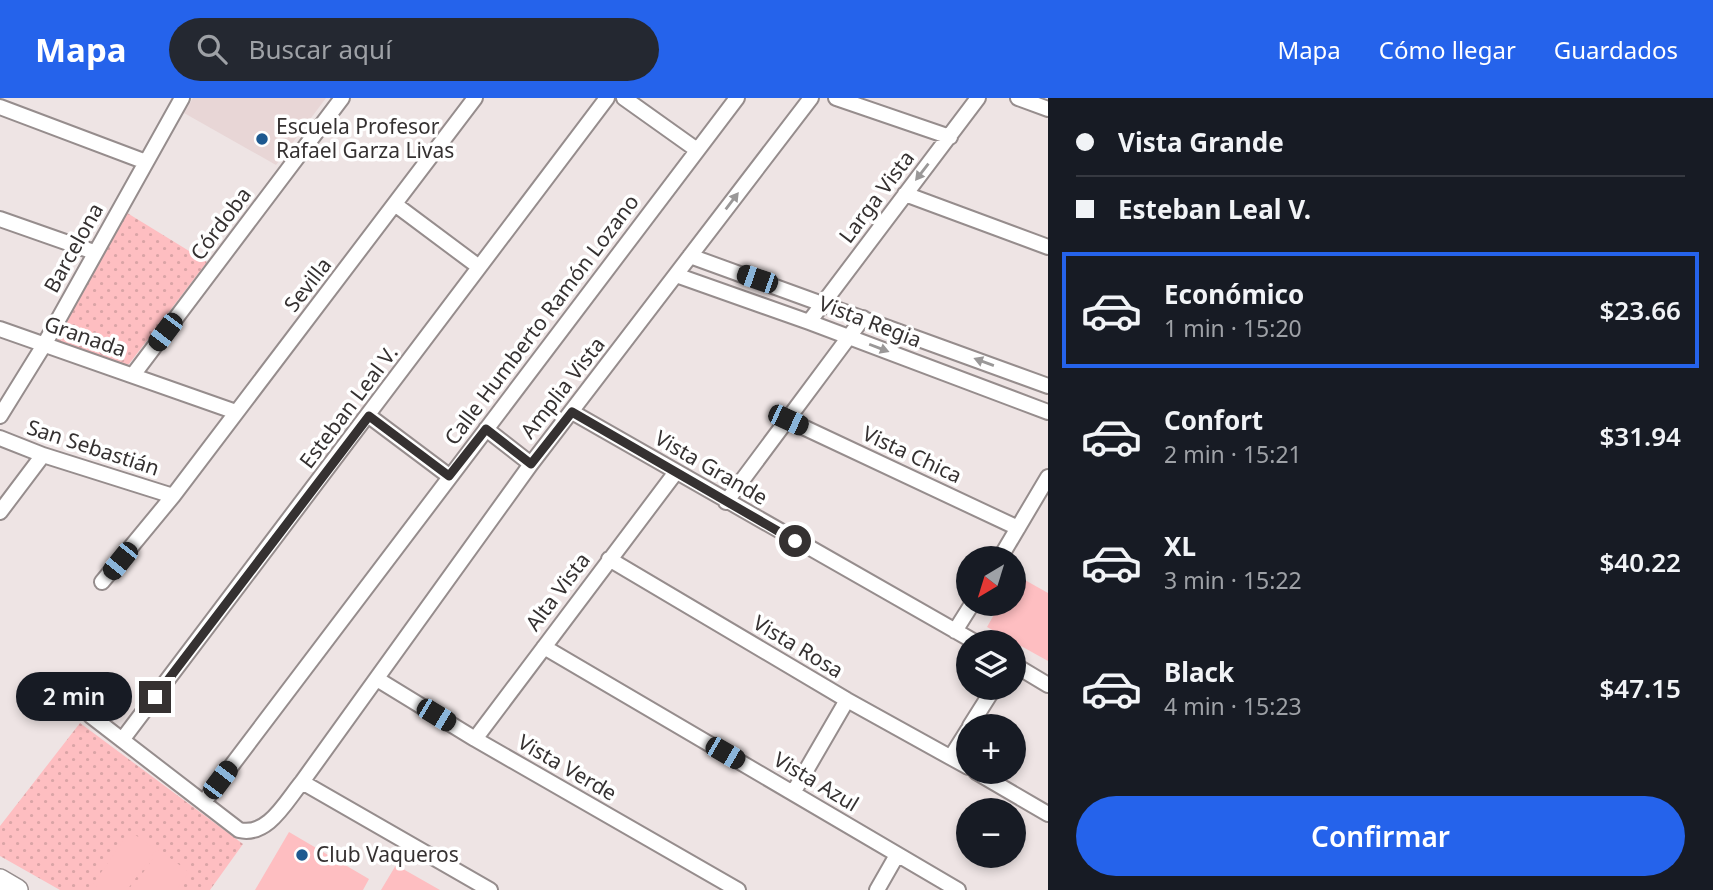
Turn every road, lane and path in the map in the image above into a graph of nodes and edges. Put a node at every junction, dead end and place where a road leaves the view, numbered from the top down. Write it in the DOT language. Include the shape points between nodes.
graph roads {
  1 [pos="182,98"];
  2 [pos="342,98"];
  3 [pos="475,98"];
  4 [pos="607,98"];
  5 [pos="624,98"];
  6 [pos="737,98"];
  7 [pos="811,98"];
  8 [pos="836,98"];
  9 [pos="978,98"];
  10 [pos="1018,98"];
  11 [pos="0,107"];
  12 [pos="1048,109"];
  13 [pos="950,137"];
  14 [pos="696,150"];
  15 [pos="146,162"];
  16 [pos="905,194"];
  17 [pos="396,205"];
  18 [pos="0,219"];
  19 [pos="1048,247"];
  20 [pos="94,252"];
  21 [pos="691,256"];
  22 [pos="478,267"];
  23 [pos="676,275"];
  24 [pos="823,303"];
  25 [pos="863,317"];
  26 [pos="809,322"];
  27 [pos="0,329"];
  28 [pos="849,337"];
  29 [pos="44,345"];
  30 [pos="132,375"];
  31 [pos="1048,386"];
  32 [pos="236,412"];
  33 [pos="572,412"];
  34 [pos="1048,412"];
  35 [pos="0,416"];
  36 [pos="369,416"];
  37 [pos="788,420"];
  38 [pos="486,429"];
  39 [pos="0,438"];
  40 [pos="43,455"];
  41 [pos="531,464"];
  42 [pos="676,472"];
  43 [pos="449,476"];
  44 [pos="1048,477"];
  45 [pos="173,496"];
  46 [pos="726,502"];
  47 [pos="0,512"];
  48 [pos="1018,528"];
  49 [pos="1007,546"];
  50 [pos="608,559"];
  51 [pos="102,582"];
  52 [pos="964,616"];
  53 [pos="955,631"];
  54 [pos="544,647"];
  55 [pos="1026,672"];
  56 [pos="377,678"];
  57 [pos="1048,685"];
  58 [pos="847,700"];
  59 [pos="91,716"];
  60 [pos="475,739"];
  61 [pos="122,740"];
  62 [pos="956,749"];
  63 [pos="951,757"];
  64 [pos="956,760"];
  65 [pos="302,782"];
  66 [pos="997,784"];
  67 [pos="793,793"];
  68 [pos="204,802"];
  69 [pos="1048,814"];
  70 [pos="897,855"];
  71 [pos="0,880"];
  72 [pos="17,890"];
  73 [pos="490,890"];
  74 [pos="738,890"];
  75 [pos="877,890"];
  76 [pos="958,890"];
  1 -- 15 [label="street, Barcelona"];
  2 -- 30 [label="street, Córdoba"];
  3 -- 17 [label="street, Sevilla"];
  4 -- 22 [label="street, Esteban Leal V."];
  5 -- 14 [label="street"];
  6 -- 14 [label="street, Calle Humberto Ramón Lozano"];
  21 -- 7 [label="street, Amplia Vista, one-way"];
  8 -- 13 [label="street"];
  9 -- 13 [label="street, Larga Vista"];
  10 -- 12 [label="street"];
  11 -- 15 [label="street"];
  13 -- 16 [label="street, Larga Vista, one-way"];
  14 -- 38 [label="street, Calle Humberto Ramón Lozano"];
  15 -- 20 [label="street, Barcelona"];
  16 -- 19 [label="street"];
  16 -- 24 [label="street, Larga Vista"];
  17 -- 22 [label="street"];
  17 -- 32 [label="street, Sevilla"];
  18 -- 20 [label="street"];
  20 -- 29 [label="street, Barcelona"];
  21 -- 23 [label="street, Amplia Vista"];
  21 -- 24 [label="street, Vista Regia"];
  22 -- 36 [label="street, Esteban Leal V."];
  23 -- 26 [label="street, Vista Regia"];
  23 -- 33 [label="street, Amplia Vista"];
  24 -- 25 [label="street, Vista Regia"];
  24 -- 26 [label="street, Larga Vista"];
  25 -- 28 [label="street"];
  31 -- 25 [label="street, Vista Regia, one-way"];
  26 -- 28 [label="street, Vista Regia"];
  27 -- 29 [label="street, Granada"];
  28 -- 34 [label="street, Vista Regia, one-way"];
  28 -- 37 [label="street"];
  29 -- 30 [label="street, Granada"];
  29 -- 35 [label="street, Barcelona"];
  30 -- 32 [label="street, Granada"];
  32 -- 45 [label="street, Sevilla"];
  33 -- 41 [label="street, Amplia Vista"];
  33 -- 42 [label="street, Vista Grande"];
  36 -- 43 [label="street"];
  36 -- 61 [label="street, Esteban Leal V."];
  37 -- 46 [label="street"];
  37 -- 48 [label="street, Vista Chica"];
  38 -- 41 [label="street"];
  38 -- 43 [label="street, Calle Humberto Ramón Lozano"];
  39 -- 40 [label="street, San Sebastián"];
  40 -- 45 [label="street, San Sebastián"];
  40 -- 47 [label="street"];
  41 -- 56 [label="street, Amplia Vista"];
  42 -- 46 [label="street, Vista Grande"];
  42 -- 50 [label="street, Alta Vista"];
  43 -- 68 [label="street, Calle Humberto Ramón Lozano"];
  44 -- 48 [label="street"];
  45 -- 51 [label="street, Sevilla"];
  46 -- 53 [label="street, Vista Grande"];
  48 -- 49 [label="street"];
  50 -- 54 [label="street, Alta Vista"];
  50 -- 58 [label="street, Vista Rosa"];
  52 -- 53 [label="street"];
  54 -- 60 [label="street, Alta Vista"];
  54 -- 67 [label="street, Vista Azul"];
  55 -- 57 [label="street"];
  56 -- 60 [label="street, Vista Verde"];
  56 -- 65 [label="street, Amplia Vista"];
  58 -- 63 [label="street, Vista Rosa"];
  58 -- 67 [label="street"];
  59 -- 61 [label="street"];
  60 -- 74 [label="street, Vista Verde"];
  61 -- 68 [label="street"];
  62 -- 63 [label="street"];
  63 -- 64 [label="street, Vista Rosa"];
  65 -- 68 [label="street, Amplia Vista" via="256,831 239,830"];
  65 -- 73 [label="street"];
  66 -- 69 [label="street"];
  67 -- 70 [label="street, Vista Azul"];
  70 -- 75 [label="street"];
  70 -- 76 [label="street, Vista Azul"];
  71 -- 72 [label="main road"];
}
